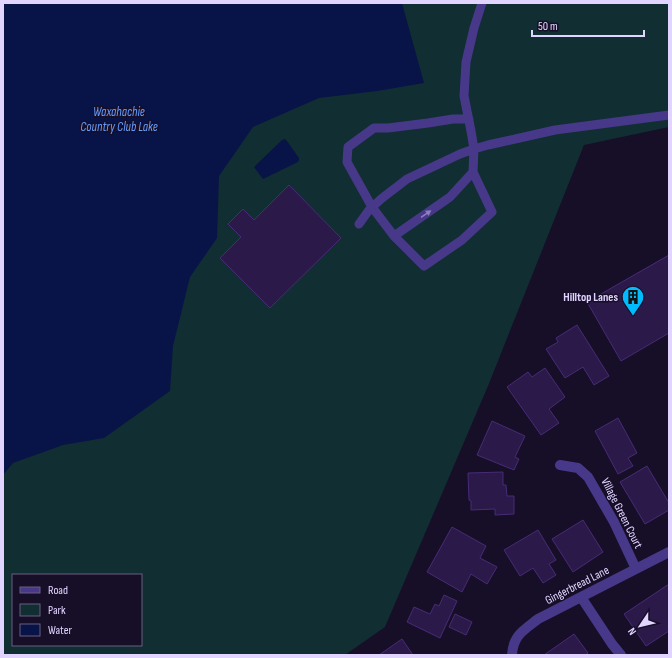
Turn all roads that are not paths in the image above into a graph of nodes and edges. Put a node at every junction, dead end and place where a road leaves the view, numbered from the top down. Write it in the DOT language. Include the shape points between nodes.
graph roads {
  1 [pos="482,3"];
  2 [pos="669,115"];
  3 [pos="469,119"];
  4 [pos="474,149"];
  5 [pos="473,172"];
  6 [pos="372,207"];
  7 [pos="358,224"];
  8 [pos="394,236"];
  9 [pos="560,465"];
  10 [pos="669,552"];
  11 [pos="636,569"];
  12 [pos="581,597"];
  13 [pos="512,655"];
  14 [pos="621,655"];
  1 -- 3 [label="lane" via="466,62 464,96"];
  2 -- 4 [label="lane" via="555,130"];
  3 -- 4 [label="lane"];
  3 -- 6 [label="lane" via="374,128 348,147 347,162"];
  4 -- 5 [label="lane"];
  4 -- 6 [label="lane" via="407,179"];
  8 -- 5 [label="lane, one-way" via="450,197"];
  5 -- 8 [label="lane" via="492,212 462,240 424,266"];
  6 -- 7 [label="lane"];
  6 -- 8 [label="lane"];
  9 -- 11 [label="street, Village Green Court" via="578,468 588,477 614,522"];
  10 -- 11 [label="street, Gingerbread Lane"];
  11 -- 12 [label="street, Gingerbread Lane"];
  12 -- 13 [label="street, Gingerbread Lane" via="538,619 520,634 514,642"];
  12 -- 14 [label="street"];
}
